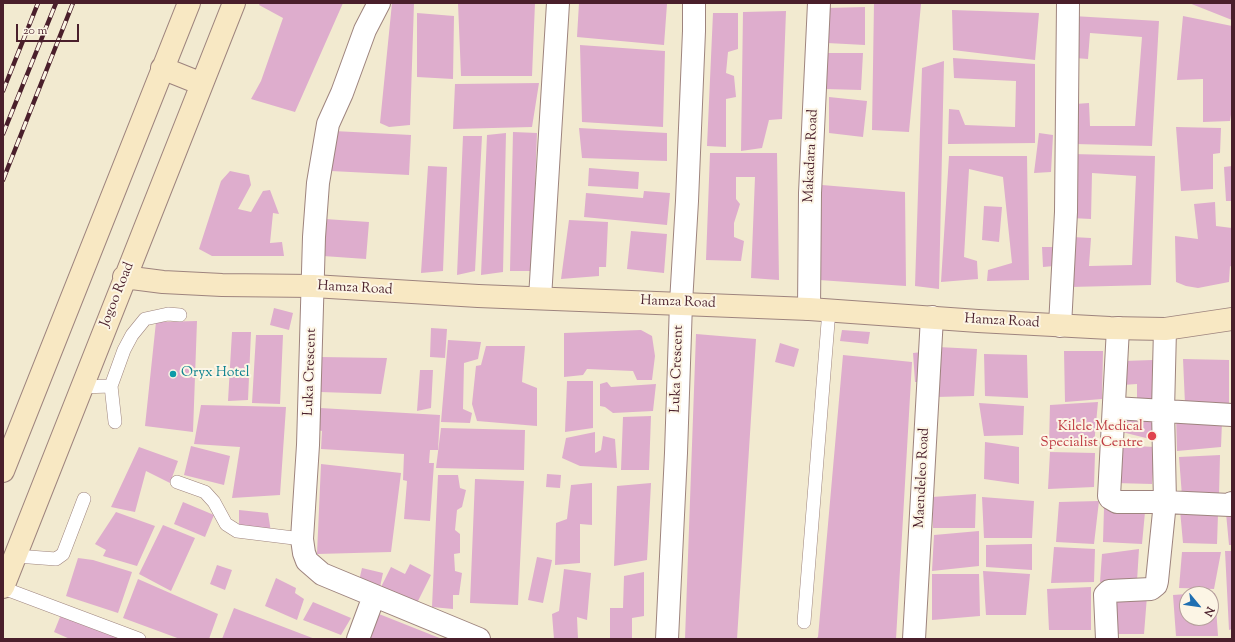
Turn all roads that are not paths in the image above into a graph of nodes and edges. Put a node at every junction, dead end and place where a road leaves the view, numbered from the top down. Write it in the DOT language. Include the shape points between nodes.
graph roads {
  1 [pos="189,3"];
  2 [pos="234,3"];
  3 [pos="380,3"];
  4 [pos="558,3"];
  5 [pos="694,3"];
  6 [pos="819,3"];
  7 [pos="1068,3"];
  8 [pos="162,68"];
  9 [pos="202,84"];
  10 [pos="124,277"];
  11 [pos="313,286"];
  12 [pos="540,298"];
  13 [pos="681,303"];
  14 [pos="819,310"];
  15 [pos="180,315"];
  16 [pos="932,317"];
  17 [pos="1232,319"];
  18 [pos="1060,326"];
  19 [pos="1118,328"];
  20 [pos="1165,329"];
  21 [pos="111,386"];
  22 [pos="82,387"];
  23 [pos="1114,408"];
  24 [pos="1163,411"];
  25 [pos="1232,415"];
  26 [pos="115,422"];
  27 [pos="3,471"];
  28 [pos="177,482"];
  29 [pos="84,499"];
  30 [pos="1165,502"];
  31 [pos="1232,504"];
  32 [pos="302,539"];
  33 [pos="16,556"];
  34 [pos="3,587"];
  35 [pos="374,596"];
  36 [pos="804,622"];
  37 [pos="139,639"];
  38 [pos="358,639"];
  39 [pos="479,639"];
  40 [pos="666,639"];
  41 [pos="914,639"];
  42 [pos="1107,639"];
  1 -- 8 [label="main road"];
  2 -- 9 [label="main road, Jogoo Road"];
  3 -- 11 [label="street, Luka Crescent" via="365,30 328,124 315,209"];
  4 -- 12 [label="street"];
  5 -- 13 [label="street, Luka Crescent"];
  6 -- 14 [label="street, Makadara Road" via="810,193"];
  7 -- 18 [label="street" via="1066,212"];
  8 -- 9 [label="main road"];
  8 -- 27 [label="main road"];
  9 -- 10 [label="main road, Jogoo Road"];
  10 -- 11 [label="main road, Hamza Road" via="222,285"];
  10 -- 22 [label="main road, Jogoo Road"];
  11 -- 12 [label="main road, Hamza Road"];
  11 -- 32 [label="street, Luka Crescent"];
  12 -- 13 [label="main road, Hamza Road"];
  13 -- 14 [label="main road, Hamza Road"];
  13 -- 40 [label="street, Luka Crescent"];
  14 -- 16 [label="main road, Hamza Road"];
  14 -- 36 [label="lane"];
  15 -- 21 [label="lane" via="168,314 145,319 124,350"];
  16 -- 18 [label="main road, Hamza Road"];
  16 -- 41 [label="street, Maendeleo Road"];
  17 -- 20 [label="main road, Hamza Road"];
  18 -- 19 [label="main road, Hamza Road"];
  19 -- 20 [label="main road, Hamza Road"];
  19 -- 23 [label="street"];
  20 -- 24 [label="street"];
  21 -- 22 [label="lane"];
  21 -- 26 [label="lane"];
  22 -- 33 [label="main road, Jogoo Road"];
  23 -- 24 [label="street"];
  23 -- 30 [label="street" via="1110,498 1117,502"];
  24 -- 25 [label="street"];
  24 -- 30 [label="street"];
  28 -- 32 [label="lane" via="205,492 214,502 226,524 237,531"];
  29 -- 33 [label="lane" via="63,554 56,559"];
  30 -- 31 [label="street"];
  30 -- 42 [label="street" via="1156,585 1150,589 1109,591 1106,595"];
  32 -- 35 [label="street, Luka Crescent" via="307,561 322,574"];
  33 -- 34 [label="main road, Jogoo Road"];
  34 -- 37 [label="lane"];
  35 -- 38 [label="street"];
  35 -- 39 [label="street, Luka Crescent"];
}
